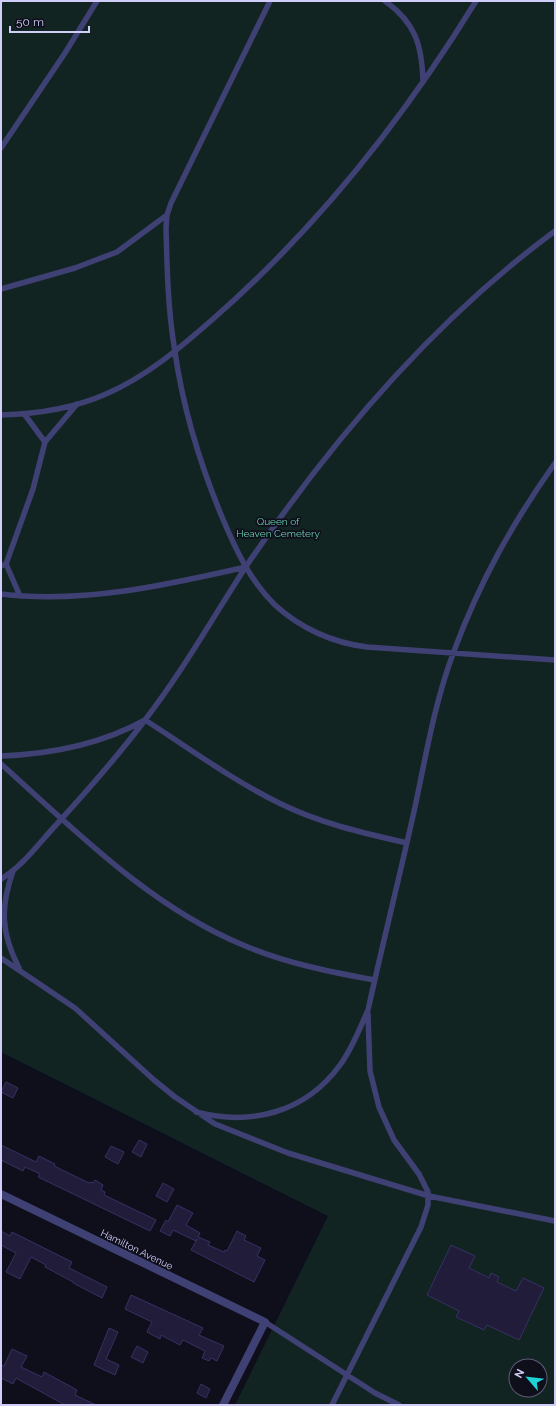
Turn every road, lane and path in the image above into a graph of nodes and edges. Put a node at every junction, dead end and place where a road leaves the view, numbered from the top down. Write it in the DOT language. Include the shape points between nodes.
graph roads {
  1 [pos="97,1"];
  2 [pos="270,1"];
  3 [pos="385,1"];
  4 [pos="476,1"];
  5 [pos="423,82"];
  6 [pos="1,148"];
  7 [pos="167,215"];
  8 [pos="555,231"];
  9 [pos="1,289"];
  10 [pos="174,351"];
  11 [pos="77,404"];
  12 [pos="25,414"];
  13 [pos="1,415"];
  14 [pos="45,442"];
  15 [pos="555,463"];
  16 [pos="3,565"];
  17 [pos="246,567"];
  18 [pos="1,594"];
  19 [pos="20,596"];
  20 [pos="453,653"];
  21 [pos="555,660"];
  22 [pos="145,720"];
  23 [pos="1,756"];
  24 [pos="1,764"];
  25 [pos="62,818"];
  26 [pos="406,843"];
  27 [pos="12,871"];
  28 [pos="1,879"];
  29 [pos="1,958"];
  30 [pos="19,968"];
  31 [pos="375,980"];
  32 [pos="368,1010"];
  33 [pos="196,1112"];
  34 [pos="1,1194"];
  35 [pos="429,1196"];
  36 [pos="555,1221"];
  37 [pos="265,1322"];
  38 [pos="346,1375"];
  39 [pos="223,1405"];
  40 [pos="332,1405"];
  41 [pos="399,1405"];
  1 -- 6 [label="lane" via="65,54"];
  2 -- 7 [label="lane"];
  3 -- 5 [label="lane" via="405,18 417,38 421,51"];
  4 -- 5 [label="lane"];
  5 -- 10 [label="lane" via="352,175 296,238 228,306"];
  7 -- 9 [label="lane" via="116,252 75,268"];
  7 -- 10 [label="lane" via="168,287"];
  8 -- 17 [label="lane" via="512,264 465,306 385,387 320,465"];
  10 -- 11 [label="lane" via="150,370 129,382 107,394"];
  10 -- 17 [label="lane" via="186,410 198,449 218,506"];
  11 -- 12 [label="lane" via="48,412"];
  11 -- 14 [label="lane"];
  12 -- 13 [label="lane"];
  12 -- 14 [label="lane"];
  14 -- 16 [label="lane" via="33,489"];
  15 -- 20 [label="lane" via="498,552"];
  16 -- 19 [label="lane"];
  17 -- 19 [label="lane" via="151,587 76,595"];
  17 -- 20 [label="lane" via="264,594 276,605 300,623 326,637 360,646"];
  17 -- 22 [label="lane" via="193,651"];
  18 -- 19 [label="lane"];
  20 -- 21 [label="lane"];
  20 -- 26 [label="lane" via="437,706"];
  22 -- 23 [label="lane" via="126,731 82,746 35,754"];
  22 -- 25 [label="lane"];
  22 -- 26 [label="lane" via="260,794 281,804 328,823"];
  24 -- 25 [label="lane"];
  25 -- 27 [label="lane"];
  25 -- 31 [label="lane" via="139,885 204,927 243,946 287,960"];
  26 -- 31 [label="lane"];
  27 -- 28 [label="lane"];
  27 -- 30 [label="lane" via="5,899 4,924 12,955"];
  29 -- 30 [label="lane"];
  30 -- 33 [label="lane" via="75,1008 154,1080"];
  31 -- 32 [label="lane"];
  32 -- 33 [label="lane" via="341,1064 314,1092 299,1102 267,1114 237,1118"];
  32 -- 35 [label="lane" via="370,1071 379,1107 394,1140 426,1186"];
  33 -- 35 [label="lane" via="238,1134 288,1153"];
  34 -- 37 [label="street, Hamilton Avenue"];
  35 -- 36 [label="lane"];
  35 -- 38 [label="lane" via="421,1226"];
  37 -- 38 [label="lane"];
  37 -- 39 [label="street"];
  38 -- 40 [label="lane"];
  38 -- 41 [label="lane"];
}
